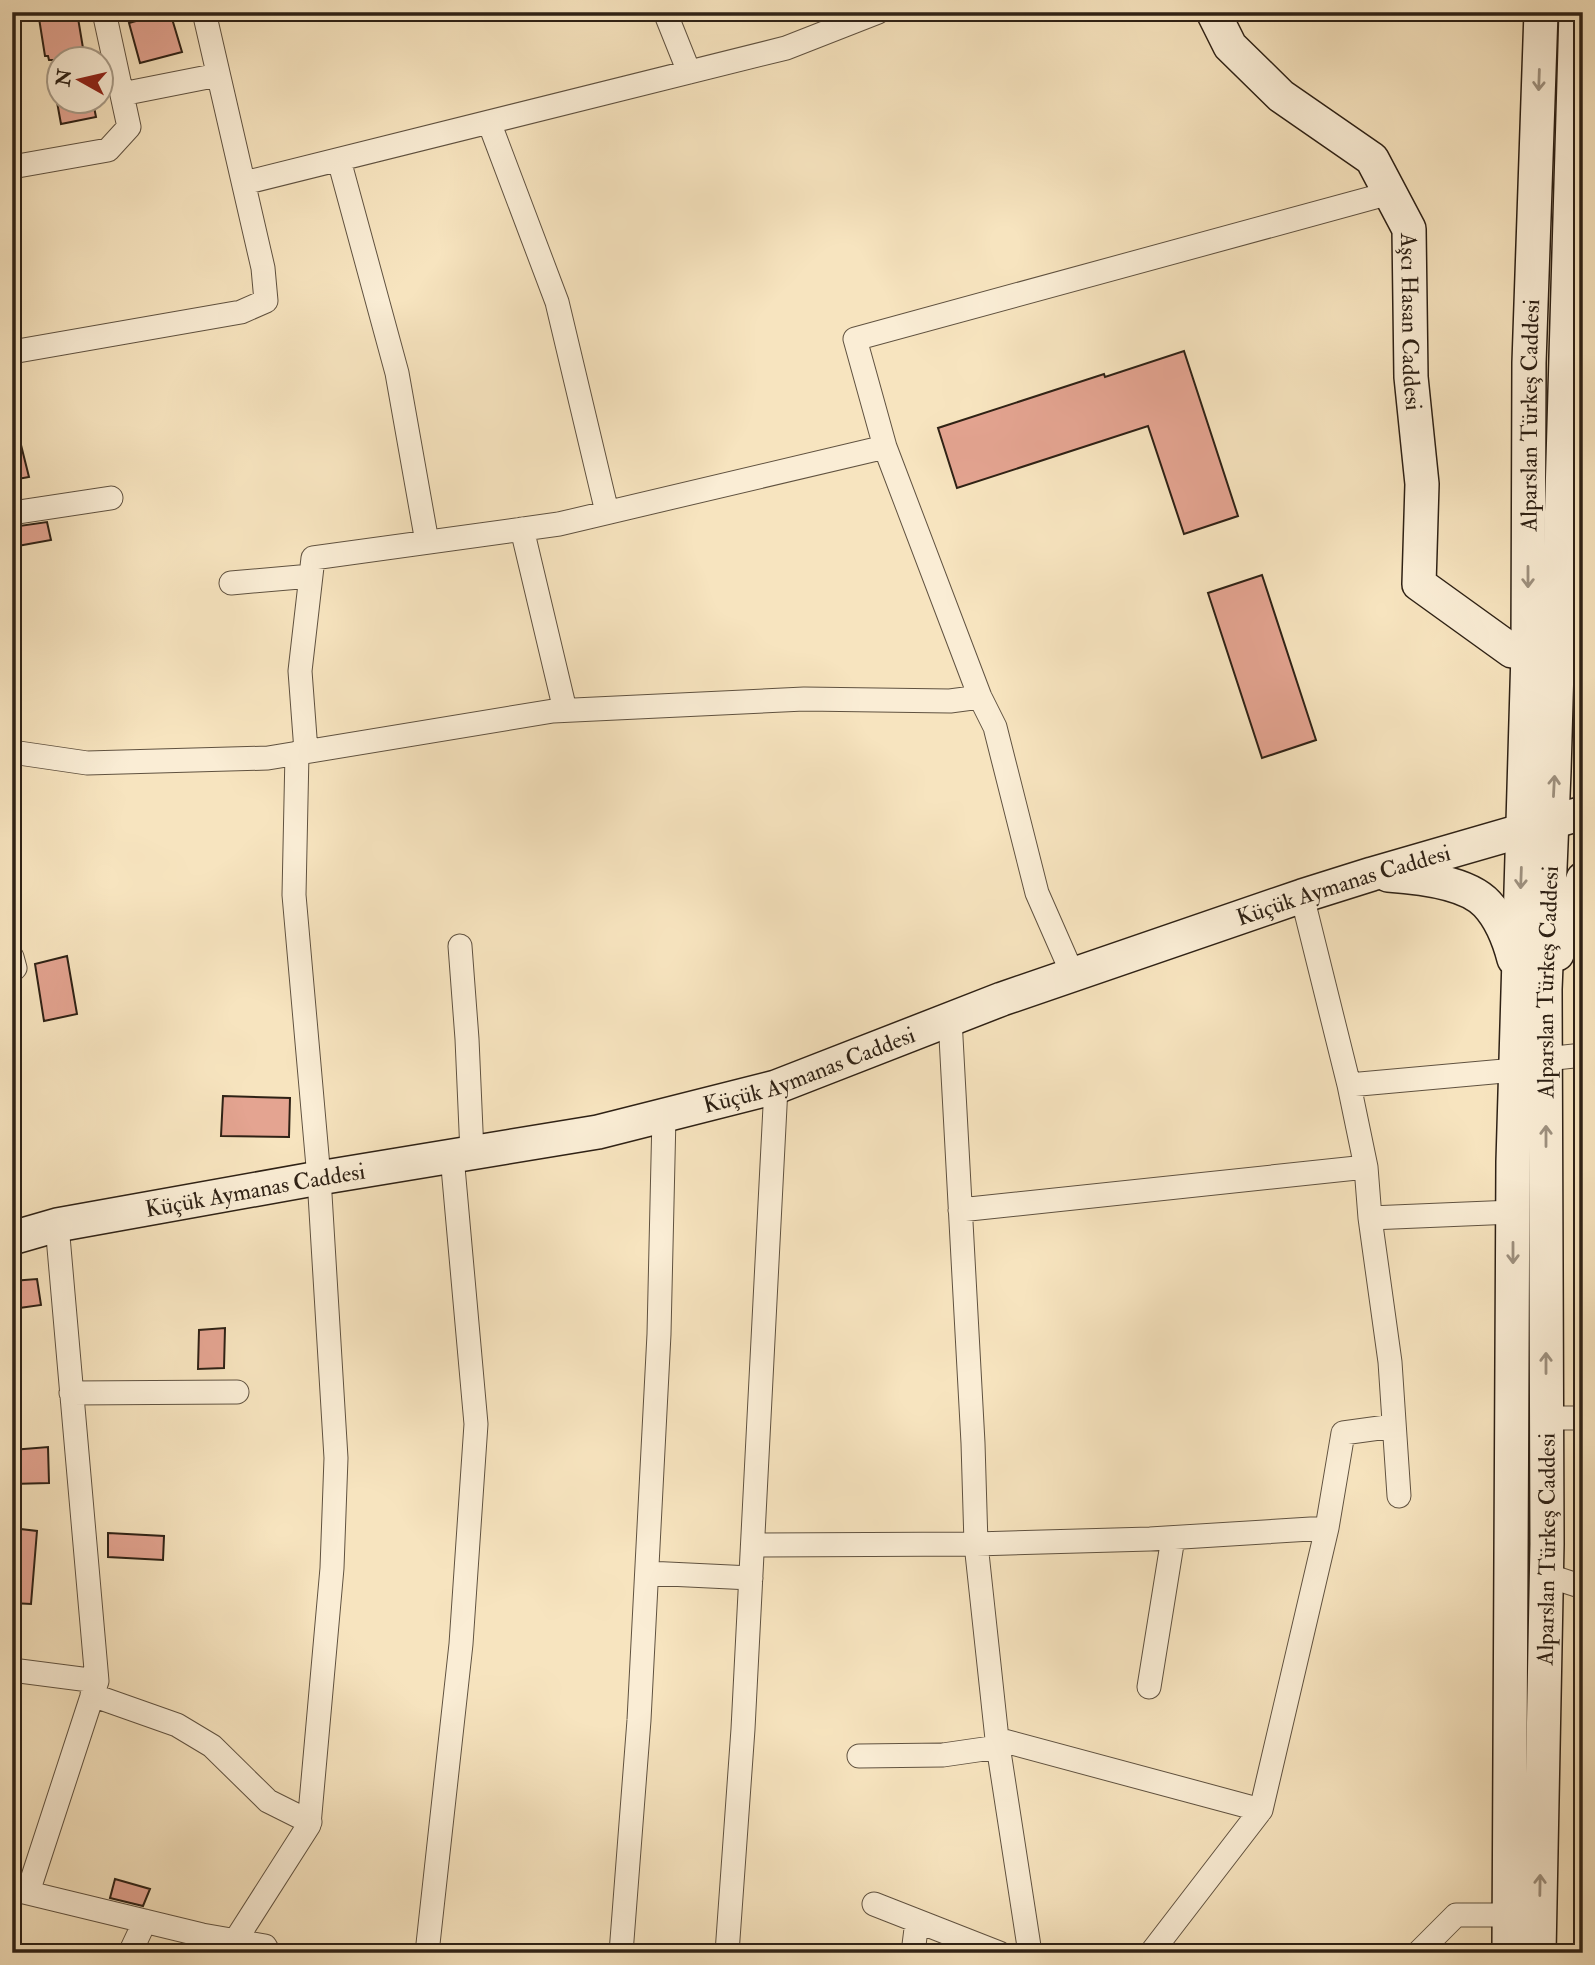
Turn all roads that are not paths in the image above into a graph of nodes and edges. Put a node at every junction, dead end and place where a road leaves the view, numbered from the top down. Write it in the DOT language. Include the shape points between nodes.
graph roads {
  1 [pos="104,12"];
  2 [pos="204,12"];
  3 [pos="666,12"];
  4 [pos="878,12"];
  5 [pos="1213,12"];
  6 [pos="1541,12"];
  7 [pos="1576,12"];
  8 [pos="689,72"];
  9 [pos="218,75"];
  10 [pos="122,94"];
  11 [pos="489,122"];
  12 [pos="339,159"];
  13 [pos="12,167"];
  14 [pos="243,183"];
  15 [pos="1390,193"];
  16 [pos="12,352"];
  17 [pos="885,447"];
  18 [pos="111,498"];
  19 [pos="607,512"];
  20 [pos="12,513"];
  21 [pos="522,529"];
  22 [pos="427,542"];
  23 [pos="311,576"];
  24 [pos="231,583"];
  25 [pos="1528,653"];
  26 [pos="1570,681"];
  27 [pos="980,697"];
  28 [pos="565,710"];
  29 [pos="12,752"];
  30 [pos="301,752"];
  31 [pos="1553,822"];
  32 [pos="1372,874"];
  33 [pos="1583,879"];
  34 [pos="1302,896"];
  35 [pos="460,946"];
  36 [pos="12,957"];
  37 [pos="12,971"];
  38 [pos="1518,971"];
  39 [pos="1073,975"];
  40 [pos="1545,989"];
  41 [pos="950,1019"];
  42 [pos="1583,1055"];
  43 [pos="1531,1064"];
  44 [pos="1349,1085"];
  45 [pos="776,1087"];
  46 [pos="664,1115"];
  47 [pos="462,1155"];
  48 [pos="1366,1167"];
  49 [pos="319,1178"];
  50 [pos="960,1210"];
  51 [pos="1513,1212"];
  52 [pos="1370,1218"];
  53 [pos="57,1225"];
  54 [pos="12,1238"];
  55 [pos="237,1392"];
  56 [pos="71,1393"];
  57 [pos="1546,1418"];
  58 [pos="1583,1418"];
  59 [pos="1394,1426"];
  60 [pos="1399,1496"];
  61 [pos="1327,1528"];
  62 [pos="1173,1538"];
  63 [pos="976,1544"];
  64 [pos="753,1545"];
  65 [pos="646,1573"];
  66 [pos="1546,1575"];
  67 [pos="751,1578"];
  68 [pos="1583,1587"];
  69 [pos="12,1670"];
  70 [pos="94,1688"];
  71 [pos="1149,1688"];
  72 [pos="998,1743"];
  73 [pos="859,1756"];
  74 [pos="1261,1810"];
  75 [pos="310,1822"];
  76 [pos="20,1891"];
  77 [pos="874,1904"];
  78 [pos="1509,1915"];
  79 [pos="145,1921"];
  80 [pos="917,1921"];
  81 [pos="235,1941"];
  82 [pos="130,1953"];
  83 [pos="270,1953"];
  84 [pos="427,1953"];
  85 [pos="621,1953"];
  86 [pos="727,1953"];
  87 [pos="913,1953"];
  88 [pos="999,1953"];
  89 [pos="1030,1953"];
  90 [pos="1152,1953"];
  91 [pos="1418,1953"];
  92 [pos="1509,1953"];
  93 [pos="1539,1953"];
  1 -- 10 [label="street"];
  2 -- 9 [label="street"];
  3 -- 8 [label="street"];
  4 -- 8 [label="street" via="786,48"];
  5 -- 15 [label="main road, Aşcı Hasan Caddesi" via="1230,47 1281,96 1373,159"];
  6 -- 25 [label="main road, Alparslan Türkeş Caddesi, one-way" via="1529,363"];
  7 -- 26 [label="main road, Alparslan Türkeş Caddesi"];
  8 -- 11 [label="street"];
  9 -- 10 [label="street"];
  9 -- 14 [label="street"];
  10 -- 13 [label="street" via="129,127 108,150"];
  11 -- 12 [label="street"];
  11 -- 19 [label="street" via="557,302"];
  12 -- 14 [label="street"];
  12 -- 22 [label="street" via="397,373"];
  14 -- 16 [label="street" via="263,268 265,301 241,312"];
  15 -- 17 [label="street" via="855,339"];
  15 -- 25 [label="main road, Aşcı Hasan Caddesi" via="1409,229 1411,377 1422,484 1419,584 1512,651"];
  17 -- 19 [label="street"];
  17 -- 27 [label="street"];
  18 -- 20 [label="street"];
  19 -- 21 [label="street"];
  21 -- 22 [label="street"];
  21 -- 28 [label="street"];
  22 -- 23 [label="street" via="313,558"];
  23 -- 24 [label="street"];
  23 -- 30 [label="street" via="300,671"];
  25 -- 31 [label="main road, Alparslan Türkeş Caddesi"];
  31 -- 26 [label="main road, Alparslan Türkeş Caddesi, one-way"];
  27 -- 28 [label="street" via="950,701 804,699"];
  27 -- 39 [label="street" via="995,727 1037,892"];
  28 -- 30 [label="street"];
  29 -- 30 [label="street" via="88,763 268,758"];
  30 -- 49 [label="street" via="294,895"];
  31 -- 32 [label="main road, Küçük Aymanas Caddesi"];
  31 -- 38 [label="main road, Alparslan Türkeş Caddesi, one-way"];
  31 -- 40 [label="main road, Alparslan Türkeş Caddesi"];
  32 -- 34 [label="main road, Küçük Aymanas Caddesi"];
  32 -- 38 [label="main road" via="1425,878 1463,889 1487,904 1508,937"];
  33 -- 40 [label="main road"];
  34 -- 39 [label="main road, Küçük Aymanas Caddesi"];
  34 -- 44 [label="street"];
  35 -- 47 [label="street" via="467,1039"];
  36 -- 37 [label="street"];
  38 -- 43 [label="main road, Alparslan Türkeş Caddesi"];
  39 -- 41 [label="main road, Küçük Aymanas Caddesi"];
  40 -- 43 [label="main road, Alparslan Türkeş Caddesi"];
  41 -- 45 [label="main road, Küçük Aymanas Caddesi"];
  41 -- 50 [label="street"];
  42 -- 43 [label="street"];
  43 -- 44 [label="street"];
  43 -- 51 [label="main road, Alparslan Türkeş Caddesi"];
  57 -- 43 [label="main road, Alparslan Türkeş Caddesi, one-way"];
  44 -- 48 [label="street"];
  45 -- 46 [label="main road, Küçük Aymanas Caddesi"];
  45 -- 64 [label="street"];
  46 -- 47 [label="main road, Küçük Aymanas Caddesi" via="598,1132"];
  46 -- 65 [label="street" via="659,1335"];
  47 -- 49 [label="main road, Küçük Aymanas Caddesi"];
  47 -- 84 [label="street" via="476,1424 461,1644"];
  48 -- 50 [label="street"];
  48 -- 52 [label="street"];
  49 -- 53 [label="main road, Küçük Aymanas Caddesi"];
  49 -- 75 [label="street" via="336,1458 332,1569"];
  50 -- 63 [label="street"];
  51 -- 52 [label="street"];
  51 -- 78 [label="main road, Alparslan Türkeş Caddesi, one-way"];
  52 -- 59 [label="street"];
  53 -- 54 [label="main road, Küçük Aymanas Caddesi"];
  53 -- 56 [label="street"];
  55 -- 56 [label="street"];
  56 -- 70 [label="street"];
  57 -- 58 [label="street"];
  57 -- 66 [label="main road, Alparslan Türkeş Caddesi"];
  59 -- 60 [label="street"];
  59 -- 61 [label="street" via="1343,1433"];
  61 -- 62 [label="street"];
  61 -- 74 [label="street"];
  62 -- 63 [label="street"];
  62 -- 71 [label="street"];
  63 -- 64 [label="street"];
  63 -- 72 [label="street"];
  64 -- 67 [label="street"];
  65 -- 67 [label="street"];
  65 -- 85 [label="street"];
  66 -- 68 [label="street"];
  93 -- 66 [label="main road, Alparslan Türkeş Caddesi, one-way"];
  67 -- 86 [label="street"];
  69 -- 70 [label="street"];
  70 -- 75 [label="street" via="212,1746 268,1801"];
  70 -- 76 [label="street"];
  72 -- 73 [label="street" via="943,1755"];
  72 -- 74 [label="street"];
  72 -- 89 [label="street"];
  74 -- 90 [label="street"];
  75 -- 81 [label="street"];
  76 -- 79 [label="street"];
  77 -- 80 [label="street"];
  78 -- 91 [label="street" via="1456,1915"];
  78 -- 92 [label="main road, Alparslan Türkeş Caddesi"];
  79 -- 81 [label="street"];
  79 -- 82 [label="street"];
  80 -- 87 [label="street"];
  80 -- 88 [label="street"];
  81 -- 83 [label="street" via="265,1946"];
}
